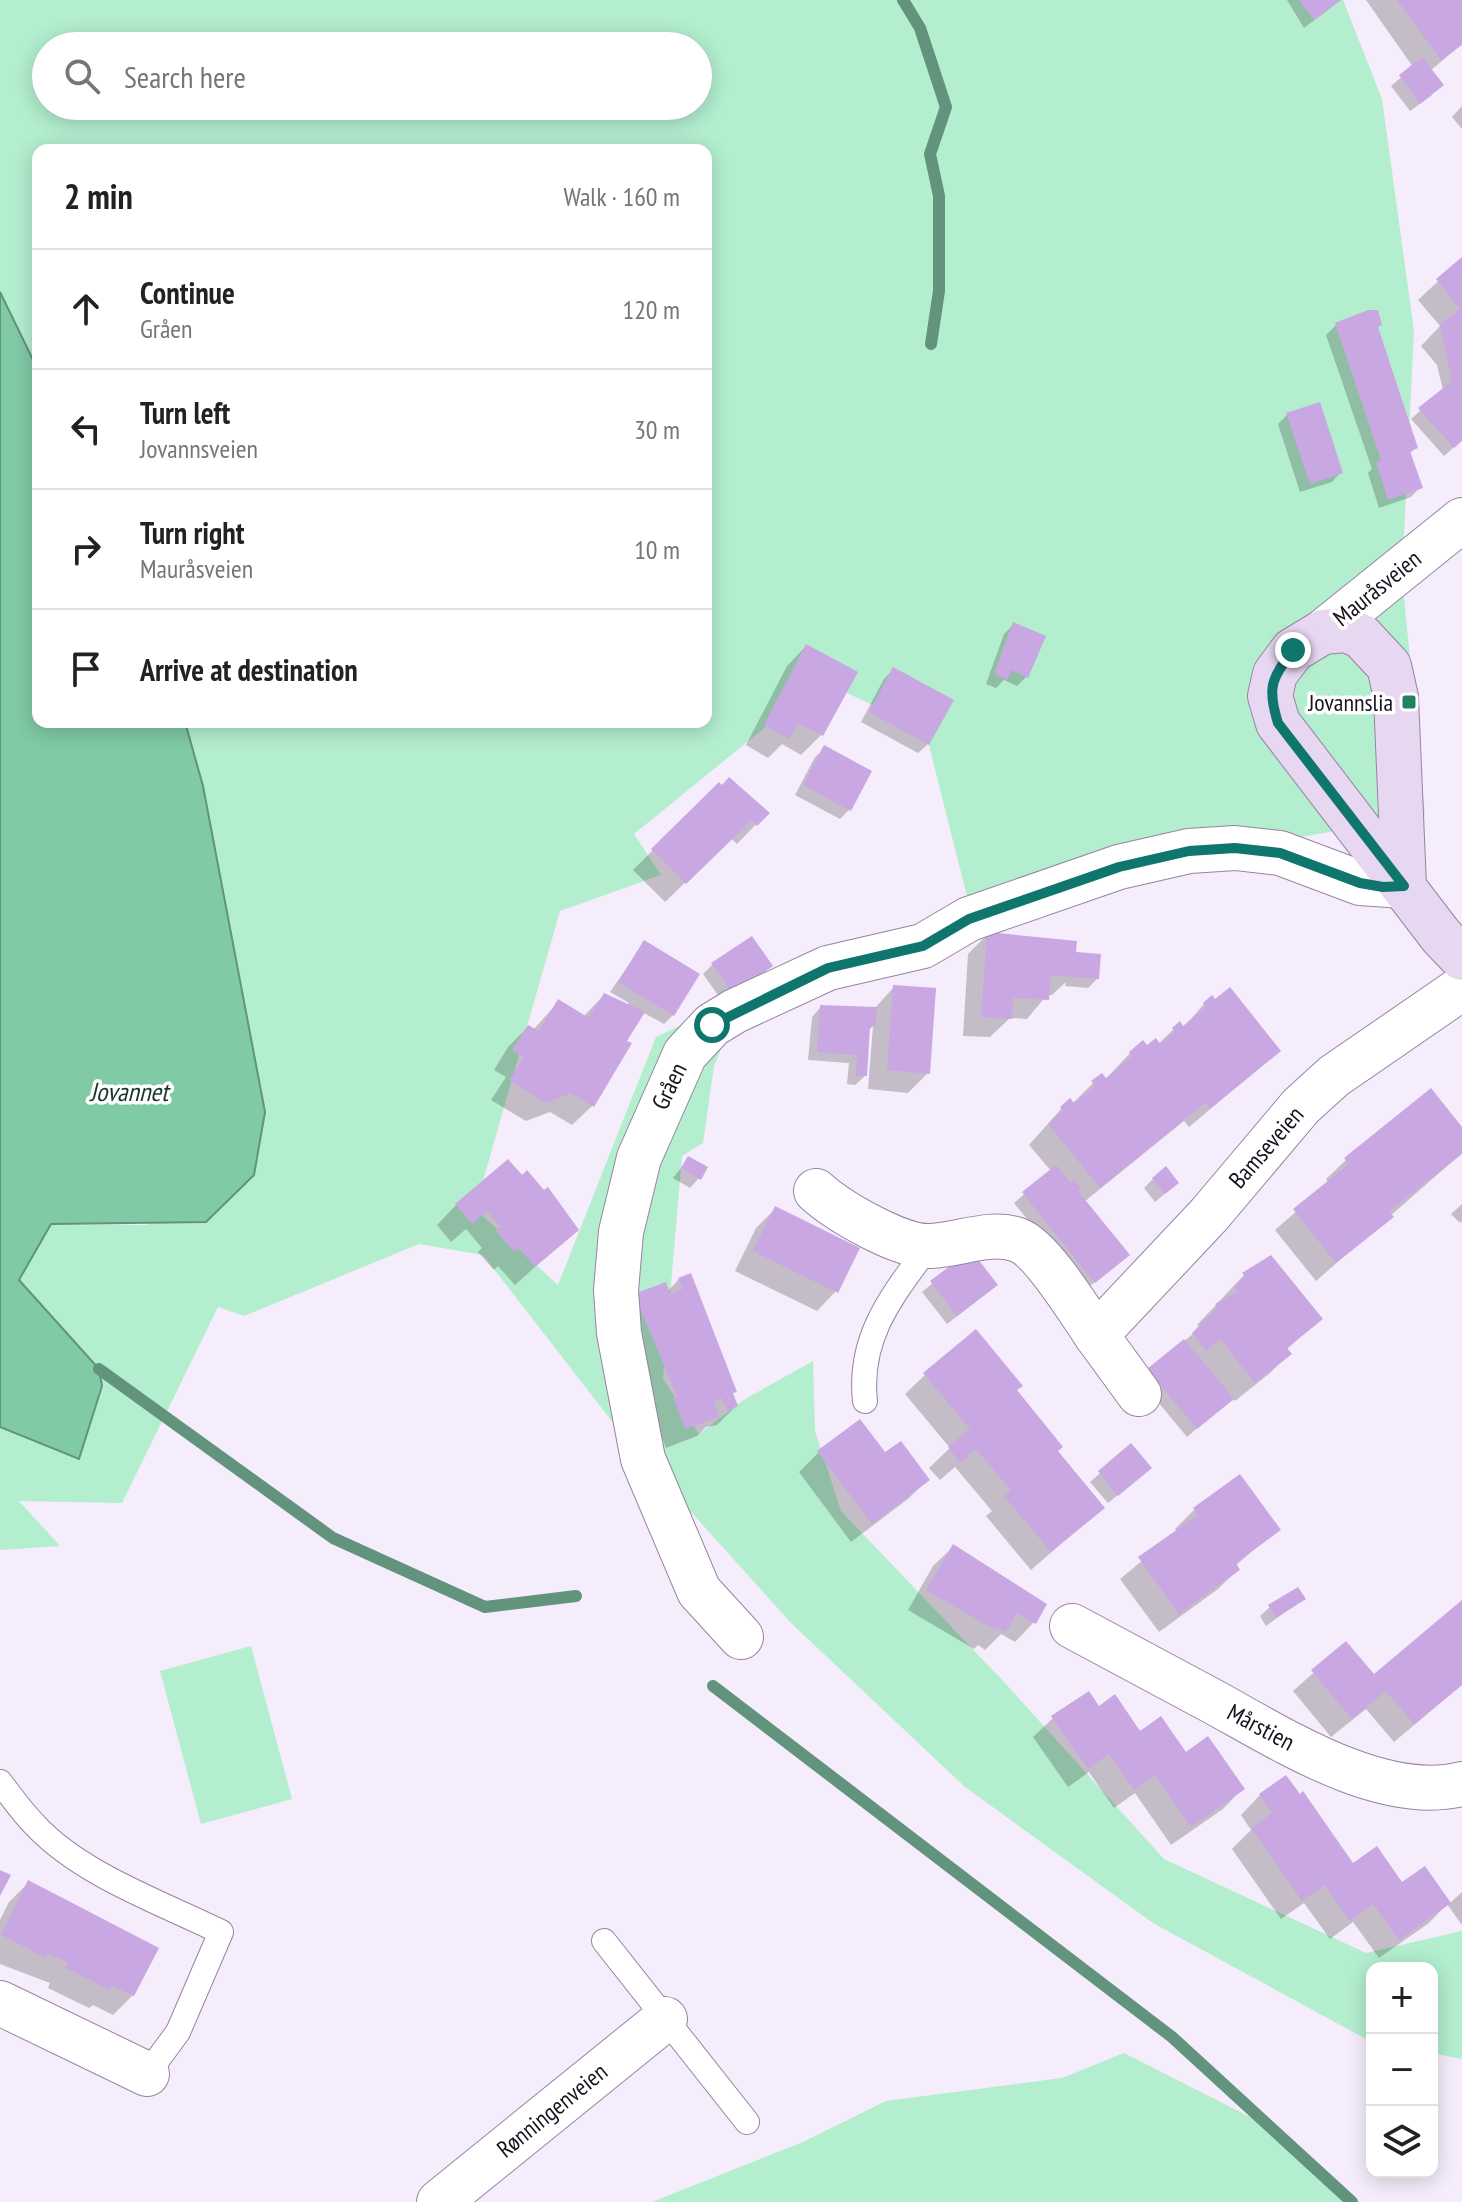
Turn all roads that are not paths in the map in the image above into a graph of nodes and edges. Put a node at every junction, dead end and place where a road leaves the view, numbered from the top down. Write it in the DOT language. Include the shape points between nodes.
graph roads {
  1 [pos="1462,520"];
  2 [pos="1323,632"];
  3 [pos="1404,886"];
  4 [pos="1462,958"];
  5 [pos="1462,988"];
  6 [pos="816,1191"];
  7 [pos="928,1247"];
  8 [pos="1096,1335"];
  9 [pos="1139,1394"];
  10 [pos="865,1401"];
  11 [pos="1072,1626"];
  12 [pos="741,1637"];
  13 [pos="0,1782"];
  14 [pos="1462,1784"];
  15 [pos="604,1941"];
  16 [pos="0,2003"];
  17 [pos="665,2019"];
  18 [pos="147,2074"];
  19 [pos="747,2122"];
  20 [pos="439,2202"];
  1 -- 2 [label="street, Mauråsveien"];
  2 -- 3 [label="street" via="1345,630 1361,636 1389,666 1396,697"];
  2 -- 3 [label="street, Mauråsveien" via="1293,650 1275,674 1270,696 1278,723"];
  3 -- 4 [label="street"];
  3 -- 12 [label="street, Gråen" via="1360,883 1280,853 1235,848 1189,851 1119,867 969,919 923,946 828,968 735,1011 712,1025 685,1054 639,1158 621,1232 619,1333 649,1473 699,1591"];
  5 -- 8 [label="street, Bamseveien" via="1334,1076 1301,1106 1209,1215"];
  6 -- 7 [label="street" via="861,1223"];
  7 -- 8 [label="street" via="991,1237 1020,1240 1063,1285"];
  7 -- 10 [label="lane" via="872,1331 862,1373"];
  8 -- 9 [label="street"];
  11 -- 14 [label="street, Mårstien" via="1302,1749 1362,1775 1407,1786"];
  13 -- 18 [label="lane" via="35,1826 86,1865 221,1932 178,2032"];
  15 -- 17 [label="lane"];
  16 -- 18 [label="street"];
  17 -- 19 [label="lane"];
  17 -- 20 [label="street, Rønningenveien"];
}
